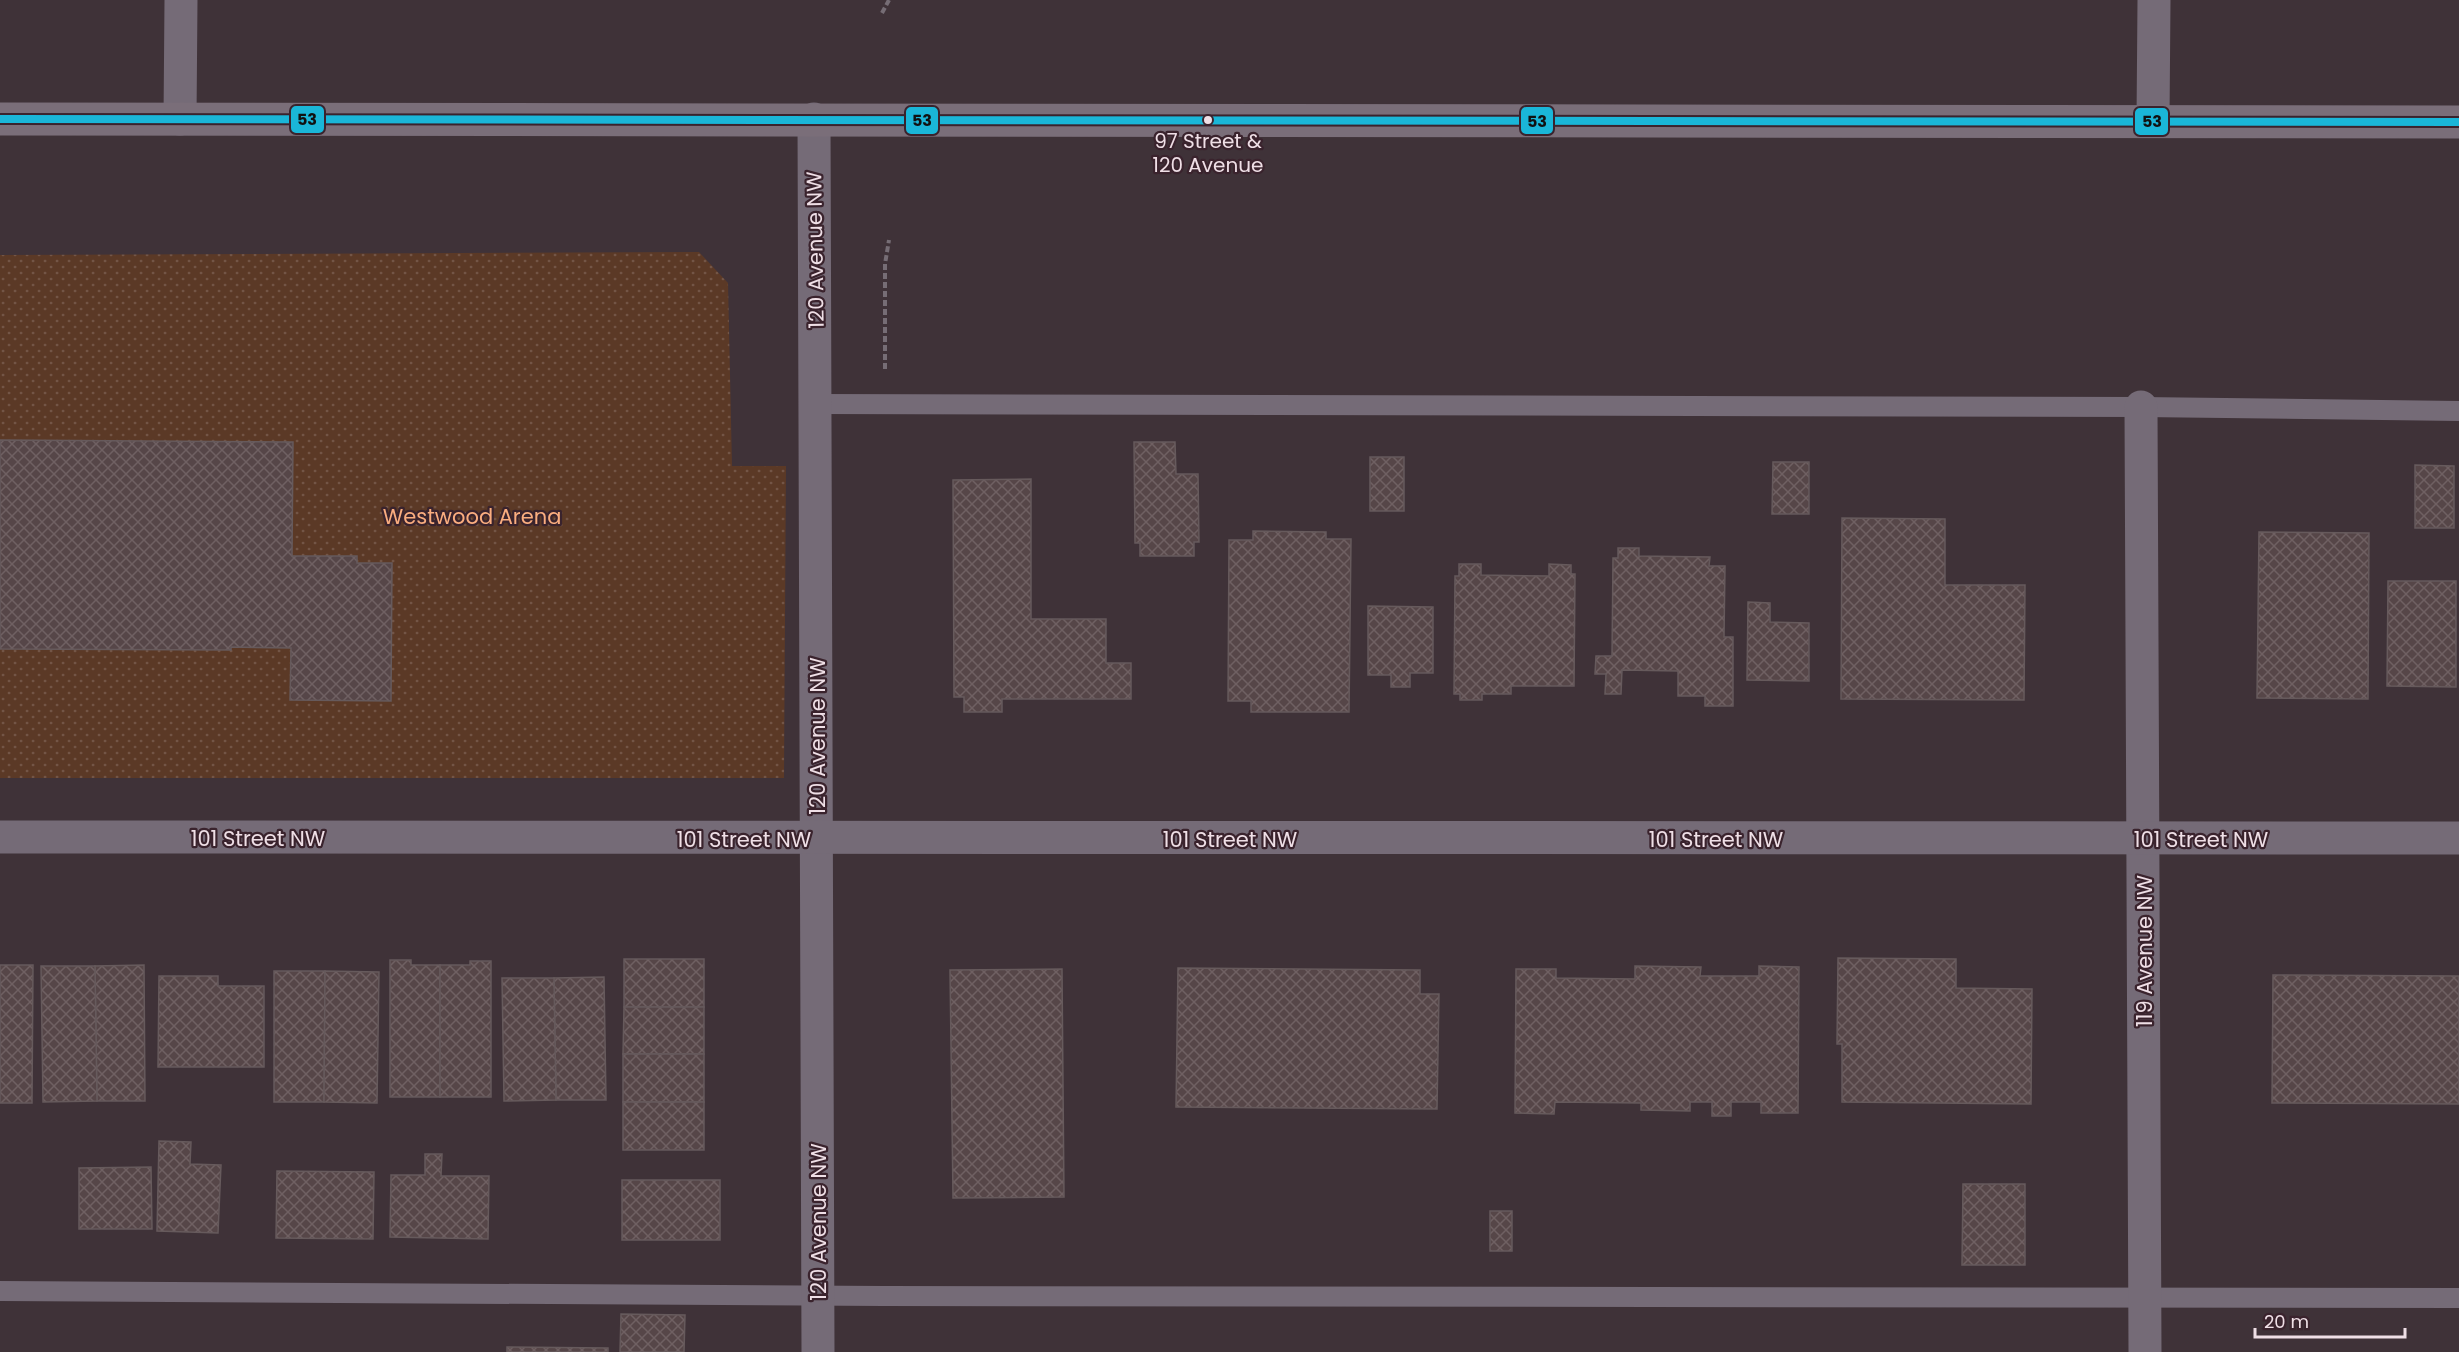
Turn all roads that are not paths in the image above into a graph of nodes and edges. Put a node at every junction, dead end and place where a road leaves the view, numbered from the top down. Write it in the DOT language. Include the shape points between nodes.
graph roads {
  1 [pos="181,0"];
  2 [pos="2154,0"];
  3 [pos="0,119"];
  4 [pos="180,119"];
  5 [pos="814,119"];
  6 [pos="2152,122"];
  7 [pos="2459,122"];
  8 [pos="816,404"];
  9 [pos="2141,407"];
  10 [pos="2459,411"];
  11 [pos="0,837"];
  12 [pos="2459,838"];
  13 [pos="817,839"];
  14 [pos="2144,839"];
  15 [pos="0,1291"];
  16 [pos="818,1295"];
  17 [pos="2145,1298"];
  18 [pos="2459,1299"];
  19 [pos="818,1352"];
  20 [pos="2145,1352"];
  1 -- 4 [label="street"];
  2 -- 6 [label="street"];
  3 -- 4 [label="main road"];
  4 -- 5 [label="main road"];
  5 -- 6 [label="main road"];
  5 -- 8 [label="street, 120 Avenue NW"];
  6 -- 7 [label="main road"];
  8 -- 9 [label="lane"];
  8 -- 13 [label="street, 120 Avenue NW"];
  9 -- 10 [label="lane"];
  9 -- 14 [label="street, 119 Avenue NW"];
  11 -- 13 [label="street, 101 Street NW"];
  12 -- 14 [label="street, 101 Street NW"];
  13 -- 14 [label="street, 101 Street NW"];
  13 -- 16 [label="street, 120 Avenue NW"];
  14 -- 17 [label="street, 119 Avenue NW"];
  15 -- 16 [label="lane"];
  16 -- 17 [label="lane"];
  16 -- 19 [label="street, 120 Avenue NW"];
  17 -- 18 [label="lane"];
  17 -- 20 [label="street, 119 Avenue NW"];
}
